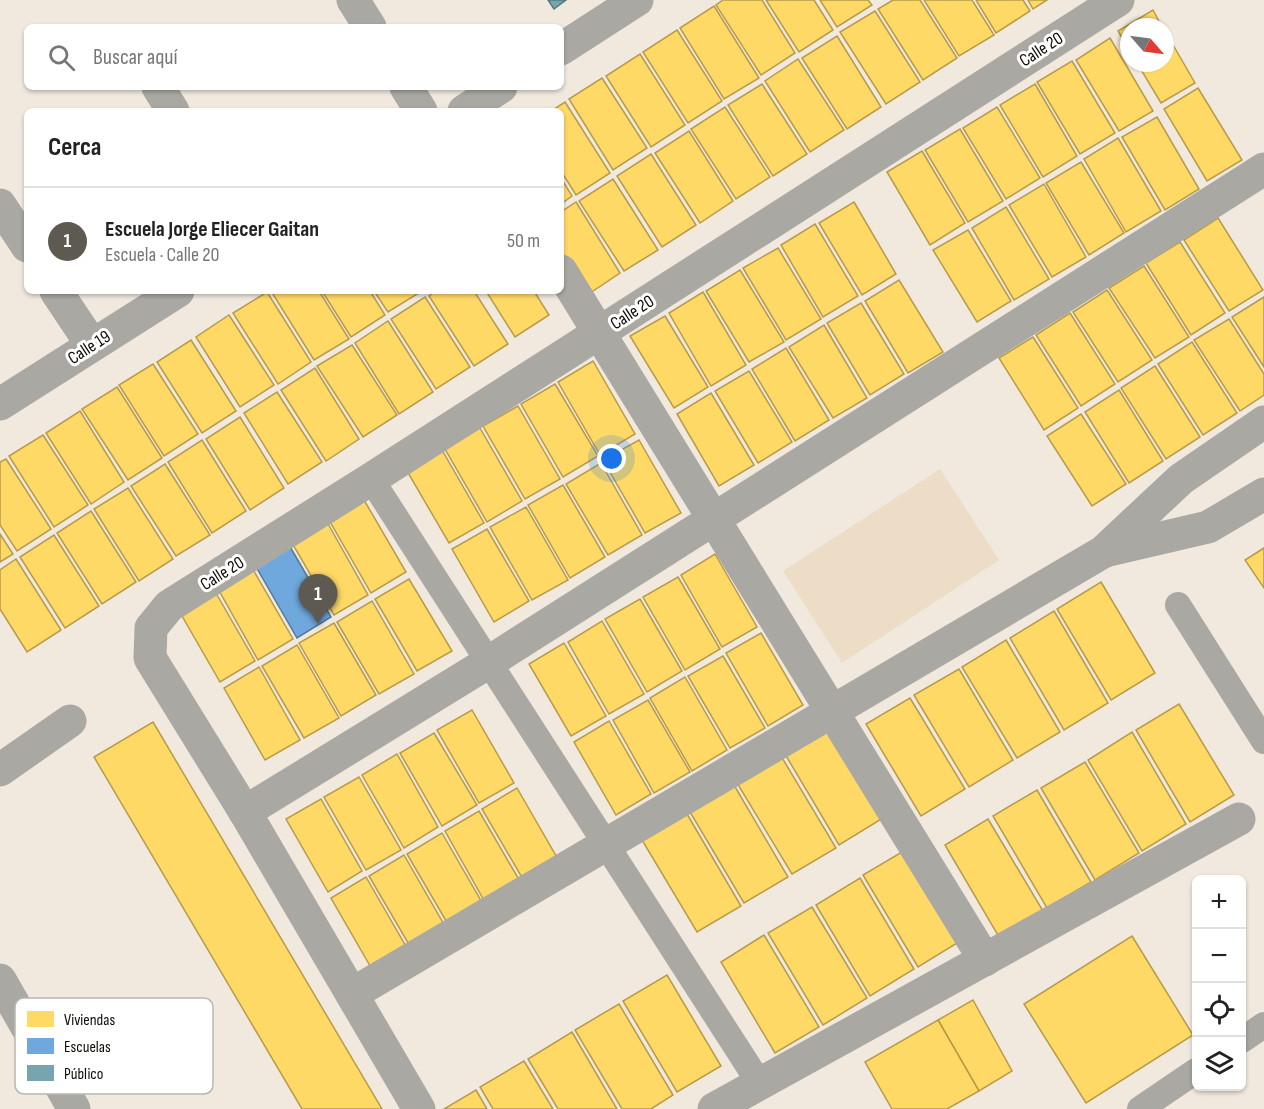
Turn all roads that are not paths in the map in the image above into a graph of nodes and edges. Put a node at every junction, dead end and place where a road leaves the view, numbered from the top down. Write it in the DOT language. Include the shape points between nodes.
graph roads {
  1 [pos="353,0"];
  2 [pos="637,0"];
  3 [pos="1118,0"];
  4 [pos="367,24"];
  5 [pos="564,47"];
  6 [pos="160,90"];
  7 [pos="408,90"];
  8 [pos="496,90"];
  9 [pos="171,108"];
  10 [pos="419,108"];
  11 [pos="469,108"];
  12 [pos="1264,169"];
  13 [pos="0,205"];
  14 [pos="24,241"];
  15 [pos="564,276"];
  16 [pos="58,294"];
  17 [pos="173,294"];
  18 [pos="599,333"];
  19 [pos="92,345"];
  20 [pos="0,404"];
  21 [pos="1264,422"];
  22 [pos="371,479"];
  23 [pos="1264,494"];
  24 [pos="714,519"];
  25 [pos="1103,552"];
  26 [pos="1178,605"];
  27 [pos="489,662"];
  28 [pos="832,711"];
  29 [pos="70,721"];
  30 [pos="1264,741"];
  31 [pos="0,770"];
  32 [pos="245,812"];
  33 [pos="1239,819"];
  34 [pos="606,844"];
  35 [pos="985,960"];
  36 [pos="0,980"];
  37 [pos="352,994"];
  38 [pos="15,1006"];
  39 [pos="1264,1025"];
  40 [pos="1246,1037"];
  41 [pos="1192,1074"];
  42 [pos="760,1084"];
  43 [pos="65,1094"];
  44 [pos="74,1109"];
  45 [pos="419,1109"];
  46 [pos="714,1109"];
  47 [pos="1140,1109"];
  1 -- 4 [label="street"];
  2 -- 5 [label="street"];
  3 -- 18 [label="street, Calle 20"];
  6 -- 9 [label="street"];
  7 -- 10 [label="street"];
  8 -- 11 [label="street"];
  12 -- 24 [label="street"];
  13 -- 14 [label="street"];
  15 -- 18 [label="street"];
  16 -- 19 [label="street"];
  17 -- 19 [label="street, Calle 19"];
  18 -- 22 [label="street, Calle 20"];
  18 -- 24 [label="street"];
  19 -- 20 [label="street, Calle 19"];
  21 -- 25 [label="street" via="1181,479"];
  22 -- 27 [label="lane"];
  22 -- 32 [label="street, Calle 20" via="170,606 151,628 150,658"];
  23 -- 25 [label="street" via="1208,527"];
  24 -- 27 [label="street"];
  24 -- 28 [label="street"];
  25 -- 28 [label="street"];
  26 -- 30 [label="lane"];
  27 -- 32 [label="street"];
  27 -- 34 [label="lane"];
  28 -- 34 [label="street"];
  28 -- 35 [label="street"];
  29 -- 31 [label="street"];
  32 -- 37 [label="street"];
  33 -- 35 [label="street"];
  34 -- 37 [label="street"];
  34 -- 42 [label="lane"];
  35 -- 42 [label="street"];
  36 -- 38 [label="street"];
  37 -- 45 [label="street"];
  39 -- 40 [label="lane"];
  41 -- 47 [label="lane"];
  42 -- 46 [label="street"];
  43 -- 44 [label="street"];
}
